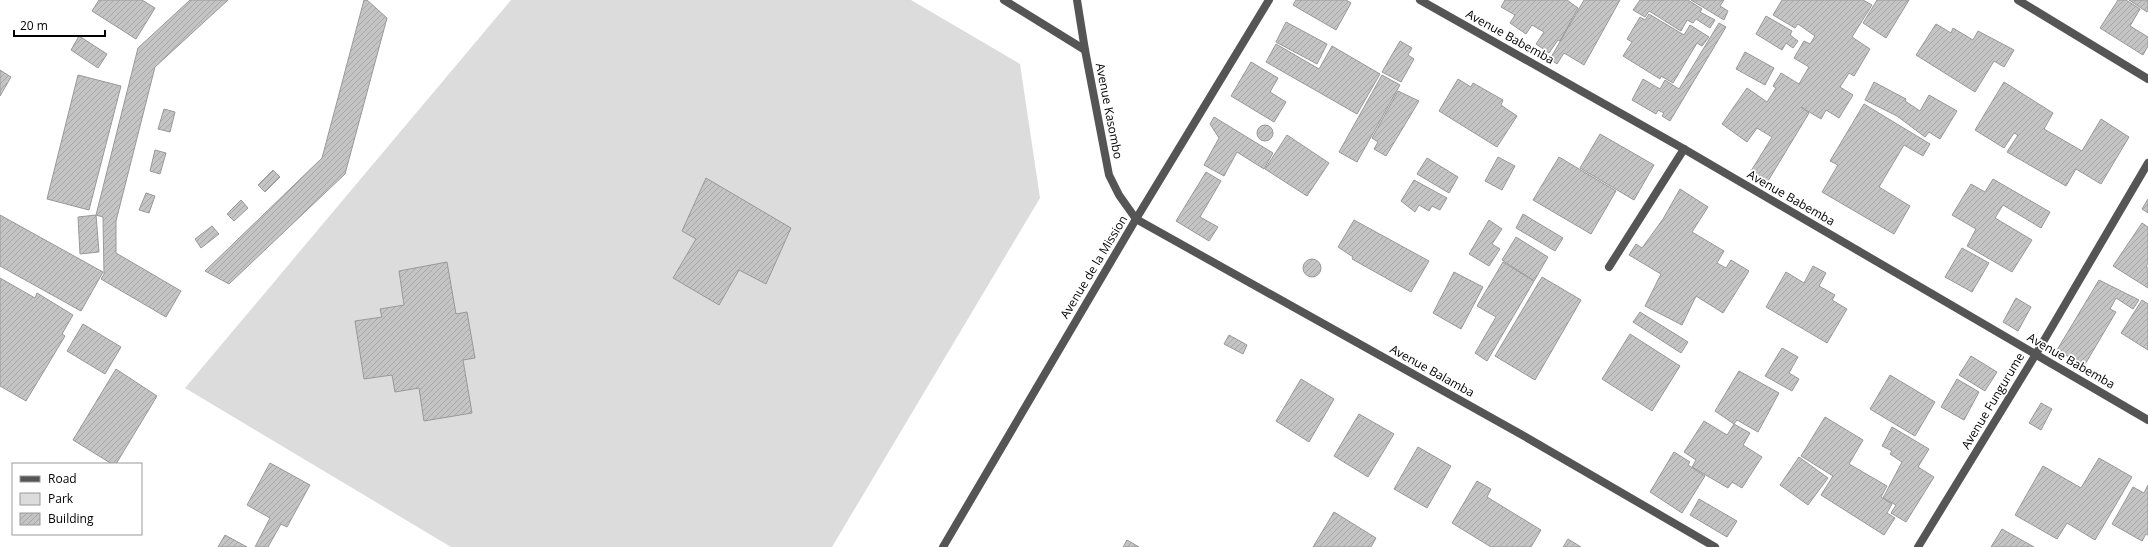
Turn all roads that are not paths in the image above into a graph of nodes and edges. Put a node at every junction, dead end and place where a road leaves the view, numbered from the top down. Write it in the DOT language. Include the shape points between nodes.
graph roads {
  1 [pos="1004,0"];
  2 [pos="1077,0"];
  3 [pos="1269,0"];
  4 [pos="1420,0"];
  5 [pos="2018,0"];
  6 [pos="1085,50"];
  7 [pos="2148,79"];
  8 [pos="1684,149"];
  9 [pos="2148,163"];
  10 [pos="1136,219"];
  11 [pos="1609,267"];
  12 [pos="2036,354"];
  13 [pos="2148,420"];
  14 [pos="943,547"];
  15 [pos="1715,547"];
  16 [pos="1918,547"];
  1 -- 6 [label="street"];
  2 -- 6 [label="street, Avenue Kasombo"];
  3 -- 10 [label="street, Avenue de la Mission"];
  4 -- 8 [label="street, Avenue Babemba"];
  5 -- 7 [label="street"];
  6 -- 10 [label="street, Avenue Kasombo" via="1109,175"];
  8 -- 11 [label="street"];
  8 -- 12 [label="street, Avenue Babemba"];
  9 -- 12 [label="street, Avenue Fungurume"];
  10 -- 14 [label="street, Avenue de la Mission"];
  10 -- 15 [label="street, Avenue Balamba" via="1524,436"];
  12 -- 13 [label="street, Avenue Babemba"];
  12 -- 16 [label="street, Avenue Fungurume"];
}
